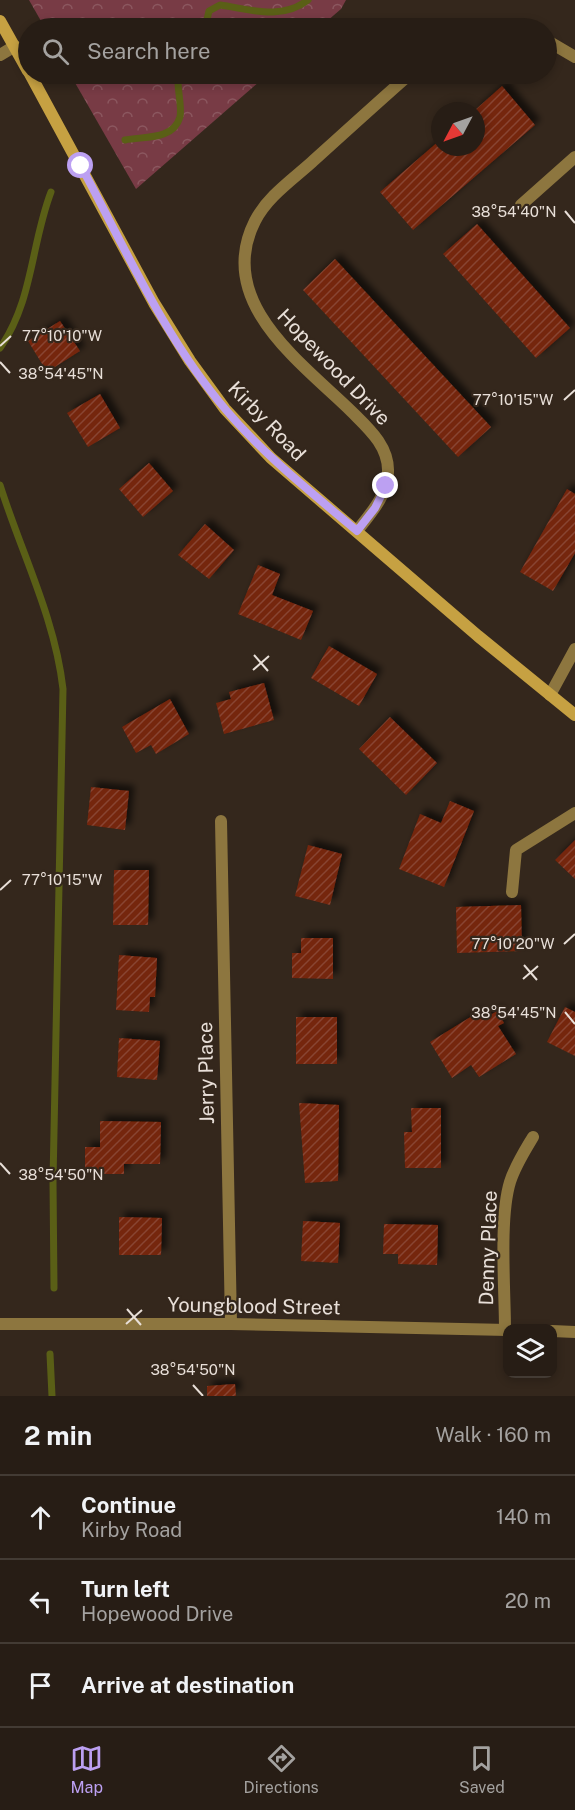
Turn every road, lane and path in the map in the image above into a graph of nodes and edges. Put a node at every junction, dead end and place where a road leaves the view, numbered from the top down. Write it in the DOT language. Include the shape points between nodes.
graph roads {
  1 [pos="0,21"];
  2 [pos="15,46"];
  3 [pos="557,46"];
  4 [pos="18,52"];
  5 [pos="0,55"];
  6 [pos="575,57"];
  7 [pos="35,84"];
  8 [pos="399,84"];
  9 [pos="575,157"];
  10 [pos="521,205"];
  11 [pos="357,531"];
  12 [pos="575,649"];
  13 [pos="550,695"];
  14 [pos="575,715"];
  15 [pos="575,813"];
  16 [pos="221,820"];
  17 [pos="512,892"];
  18 [pos="533,1137"];
  19 [pos="0,1324"];
  20 [pos="231,1324"];
  21 [pos="506,1324"];
  22 [pos="503,1330"];
  23 [pos="557,1331"];
  24 [pos="575,1332"];
  1 -- 2 [label="main road, Kirby Road"];
  2 -- 4 [label="main road, Kirby Road"];
  2 -- 5 [label="street"];
  3 -- 6 [label="street"];
  7 -- 11 [label="main road, Kirby Road" via="154,303 204,382 258,445"];
  8 -- 11 [label="street, Hopewood Drive" via="270,200 252,227 246,261 249,292 264,324 371,431 386,456 386,486"];
  9 -- 10 [label="street"];
  11 -- 13 [label="main road, Kirby Road"];
  12 -- 13 [label="street"];
  13 -- 14 [label="main road, Kirby Road"];
  15 -- 17 [label="street" via="516,850"];
  16 -- 20 [label="street, Jerry Place"];
  18 -- 21 [label="street, Denny Place" via="519,1158 505,1206"];
  19 -- 20 [label="street, Youngblood Street"];
  20 -- 22 [label="street, Youngblood Street"];
  23 -- 24 [label="street"];
}
